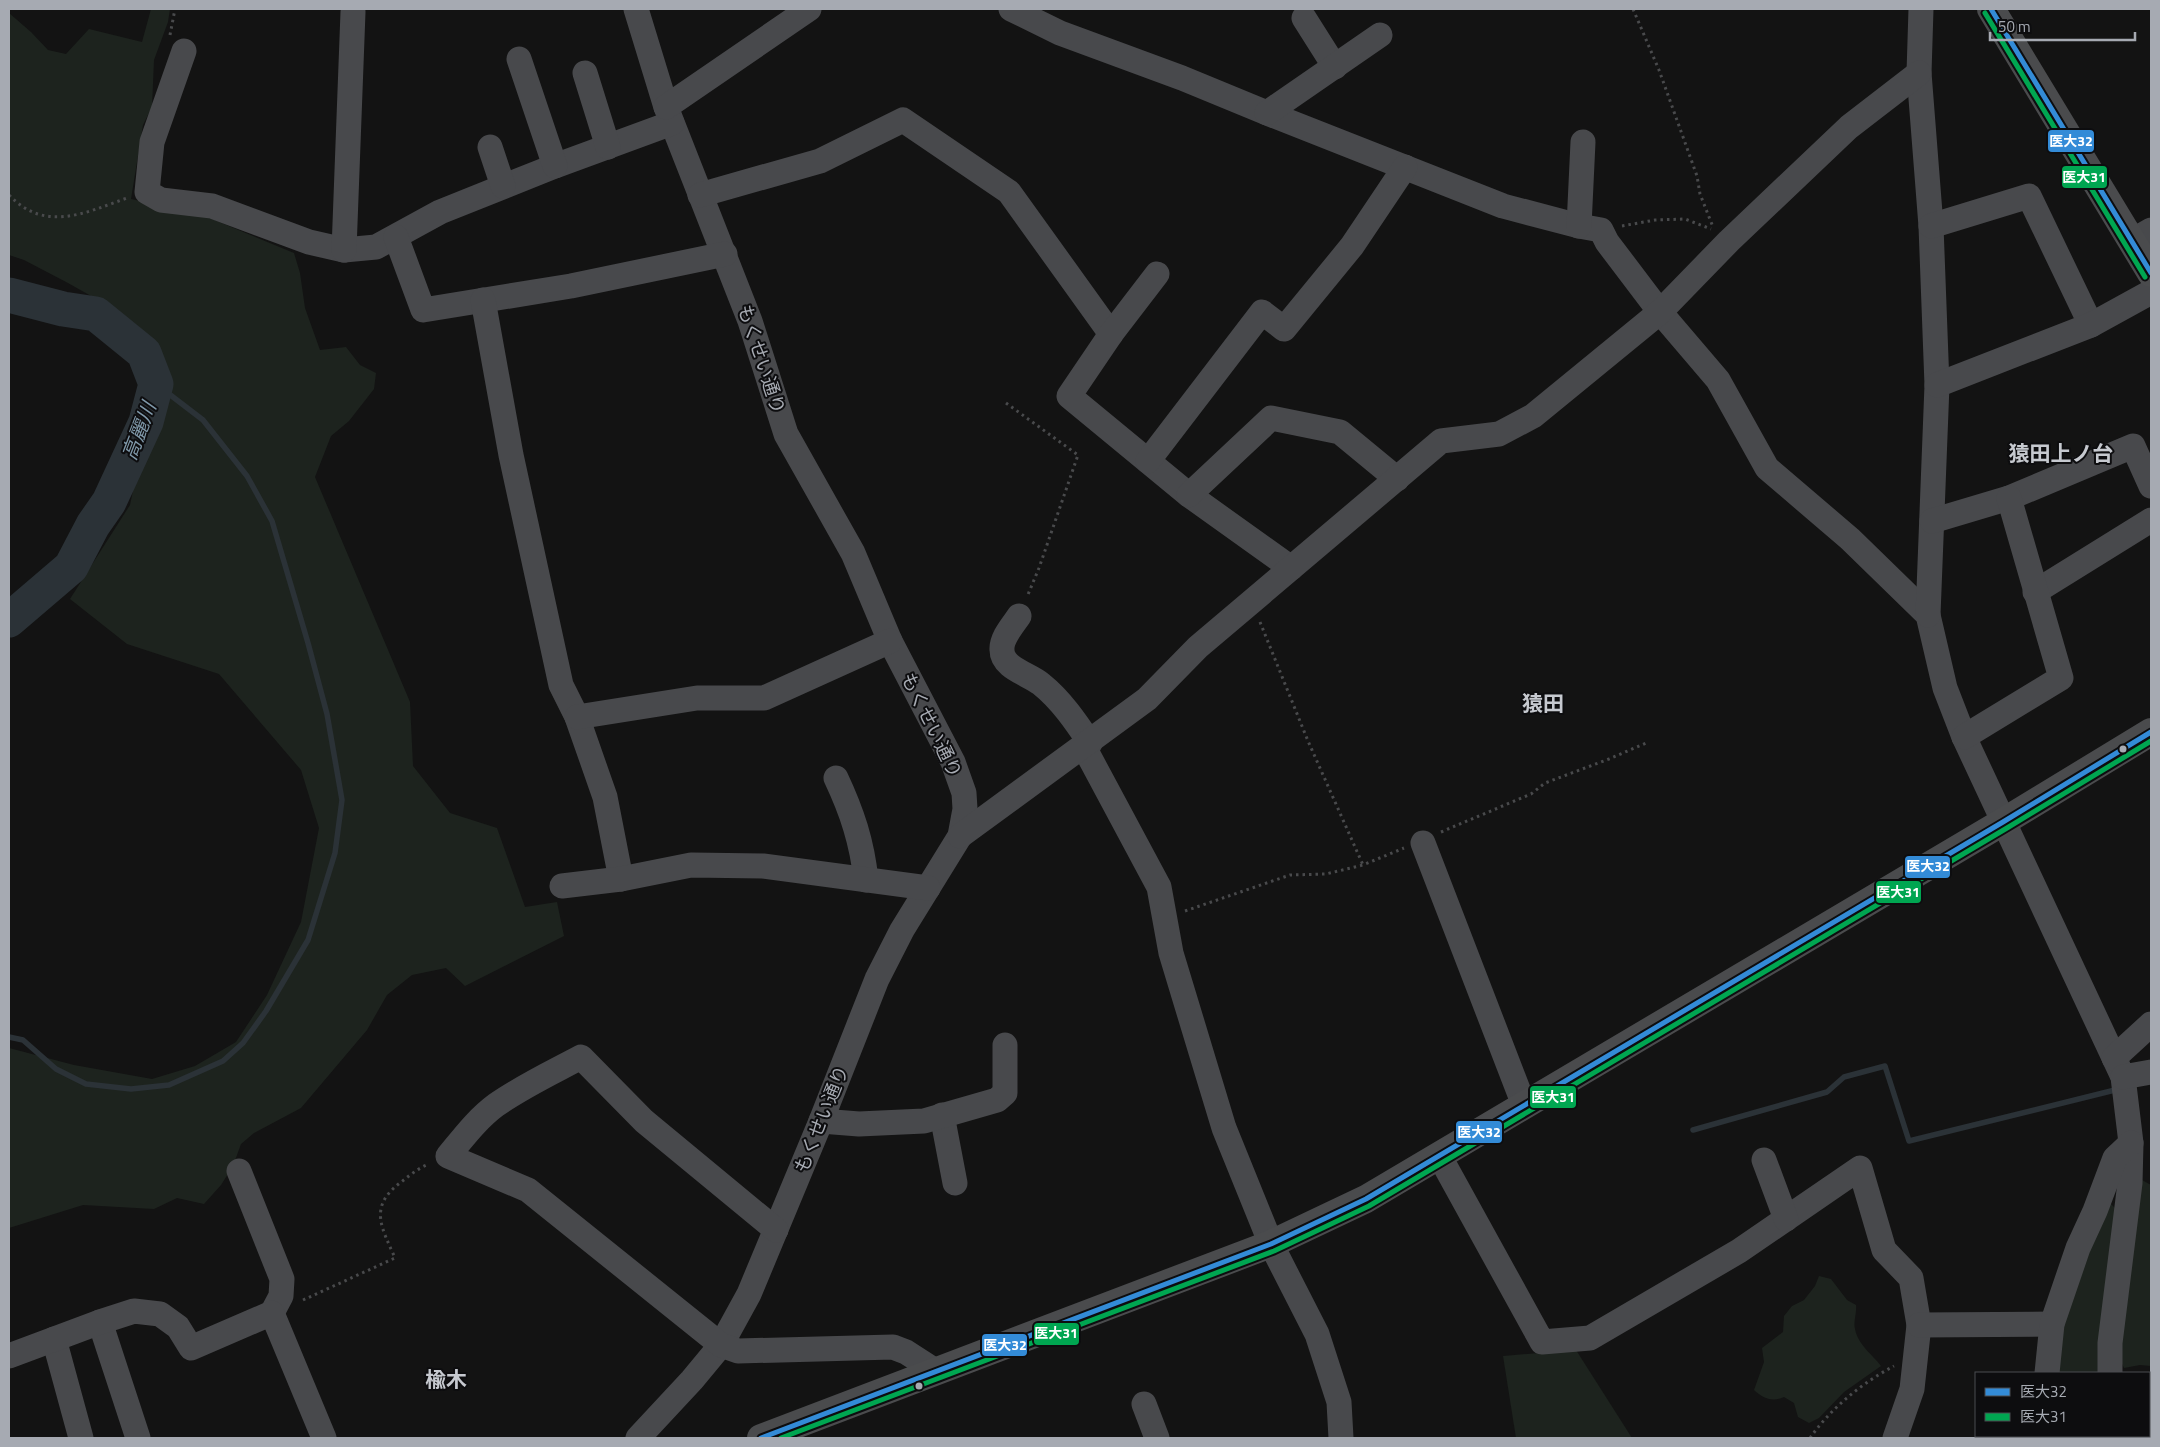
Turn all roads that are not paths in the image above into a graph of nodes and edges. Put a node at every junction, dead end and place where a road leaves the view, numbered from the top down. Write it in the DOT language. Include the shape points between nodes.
graph roads {
  1 [pos="636,9"];
  2 [pos="809,9"];
  3 [pos="1011,9"];
  4 [pos="1921,9"];
  5 [pos="1991,9"];
  6 [pos="353,12"];
  7 [pos="1304,18"];
  8 [pos="1380,36"];
  9 [pos="184,51"];
  10 [pos="519,59"];
  11 [pos="1335,67"];
  12 [pos="586,73"];
  13 [pos="1919,73"];
  14 [pos="1267,113"];
  15 [pos="669,115"];
  16 [pos="1583,142"];
  17 [pos="490,147"];
  18 [pos="608,147"];
  19 [pos="555,166"];
  20 [pos="1405,167"];
  21 [pos="503,186"];
  22 [pos="700,195"];
  23 [pos="1931,226"];
  24 [pos="1590,228"];
  25 [pos="2142,235"];
  26 [pos="396,237"];
  27 [pos="344,250"];
  28 [pos="725,254"];
  29 [pos="2151,273"];
  30 [pos="1157,274"];
  31 [pos="2151,292"];
  32 [pos="483,300"];
  33 [pos="1660,312"];
  34 [pos="2090,325"];
  35 [pos="1111,334"];
  36 [pos="1937,385"];
  37 [pos="1148,461"];
  38 [pos="1397,479"];
  39 [pos="2151,486"];
  40 [pos="1189,495"];
  41 [pos="2009,498"];
  42 [pos="2151,520"];
  43 [pos="1932,522"];
  44 [pos="1291,568"];
  45 [pos="2035,592"];
  46 [pos="1928,615"];
  47 [pos="1019,616"];
  48 [pos="890,641"];
  49 [pos="576,717"];
  50 [pos="1964,737"];
  51 [pos="2147,741"];
  52 [pos="1087,745"];
  53 [pos="836,778"];
  54 [pos="2003,822"];
  55 [pos="960,836"];
  56 [pos="1423,842"];
  57 [pos="621,879"];
  58 [pos="866,880"];
  59 [pos="562,886"];
  60 [pos="928,888"];
  61 [pos="2151,1024"];
  62 [pos="1005,1046"];
  63 [pos="2119,1068"];
  64 [pos="2151,1072"];
  65 [pos="1524,1105"];
  66 [pos="942,1115"];
  67 [pos="821,1121"];
  68 [pos="2131,1143"];
  69 [pos="1440,1157"];
  70 [pos="1764,1160"];
  71 [pos="239,1171"];
  72 [pos="955,1183"];
  73 [pos="1786,1219"];
  74 [pos="776,1230"];
  75 [pos="1271,1244"];
  76 [pos="272,1313"];
  77 [pos="100,1322"];
  78 [pos="2052,1324"];
  79 [pos="1919,1325"];
  80 [pos="54,1339"];
  81 [pos="721,1345"];
  82 [pos="9,1356"];
  83 [pos="937,1372"];
  84 [pos="2046,1372"];
  85 [pos="2110,1372"];
  86 [pos="1144,1404"];
  87 [pos="81,1438"];
  88 [pos="138,1438"];
  89 [pos="324,1438"];
  90 [pos="638,1438"];
  91 [pos="761,1438"];
  92 [pos="1158,1438"];
  93 [pos="1341,1438"];
  94 [pos="1895,1438"];
  1 -- 15 [label="street, もくせい通り"];
  2 -- 15 [label="street"];
  3 -- 14 [label="street" via="1060,33"];
  4 -- 13 [label="street"];
  5 -- 25 [label="main road"];
  6 -- 27 [label="street"];
  7 -- 11 [label="street"];
  8 -- 11 [label="street"];
  9 -- 27 [label="street" via="152,142 147,192 161,200 212,206 309,242"];
  10 -- 19 [label="street"];
  11 -- 14 [label="street"];
  12 -- 18 [label="street"];
  13 -- 23 [label="street"];
  13 -- 33 [label="street" via="1849,127"];
  14 -- 20 [label="street"];
  15 -- 18 [label="street"];
  15 -- 22 [label="street, もくせい通り"];
  16 -- 24 [label="street"];
  17 -- 21 [label="street"];
  18 -- 19 [label="street"];
  19 -- 21 [label="street"];
  20 -- 24 [label="street" via="1503,206"];
  20 -- 37 [label="street" via="1352,246 1284,329 1262,312"];
  21 -- 26 [label="street" via="440,212"];
  22 -- 28 [label="street, もくせい通り"];
  22 -- 35 [label="street" via="820,161 902,120 1009,192"];
  23 -- 34 [label="street" via="2029,196"];
  23 -- 36 [label="street"];
  24 -- 33 [label="street" via="1607,242"];
  25 -- 29 [label="main road"];
  26 -- 27 [label="street" via="376,247"];
  26 -- 32 [label="street" via="423,310"];
  28 -- 32 [label="street" via="571,286"];
  28 -- 48 [label="street, もくせい通り" via="786,434 853,553"];
  30 -- 35 [label="street"];
  31 -- 34 [label="street"];
  32 -- 49 [label="street" via="511,455 560,685"];
  33 -- 38 [label="street" via="1533,416 1499,434 1441,441"];
  33 -- 46 [label="street" via="1718,380 1767,468 1850,538"];
  34 -- 36 [label="street"];
  35 -- 37 [label="street" via="1069,396"];
  36 -- 43 [label="street"];
  37 -- 40 [label="street"];
  38 -- 40 [label="street" via="1340,432 1270,418"];
  38 -- 44 [label="street"];
  39 -- 41 [label="street" via="2133,446"];
  40 -- 44 [label="street"];
  41 -- 43 [label="street"];
  41 -- 45 [label="street"];
  42 -- 45 [label="street"];
  43 -- 46 [label="street"];
  44 -- 52 [label="street" via="1198,647 1146,699"];
  45 -- 50 [label="street" via="2061,678"];
  46 -- 50 [label="street" via="1945,688"];
  47 -- 52 [label="street" via="1006,635 1002,650 1006,662 1041,684 1069,712"];
  48 -- 49 [label="street" via="764,698 697,698"];
  48 -- 55 [label="street, もくせい通り" via="953,762 964,793"];
  49 -- 57 [label="street" via="605,797"];
  50 -- 54 [label="street"];
  51 -- 54 [label="main road"];
  52 -- 55 [label="street"];
  52 -- 75 [label="street" via="1159,887 1171,953 1194,1034 1224,1128"];
  53 -- 58 [label="street" via="860,838"];
  54 -- 63 [label="street"];
  54 -- 65 [label="main road"];
  55 -- 60 [label="street, もくせい通り"];
  56 -- 65 [label="street"];
  57 -- 58 [label="street" via="690,865 763,866"];
  57 -- 59 [label="street"];
  58 -- 60 [label="street"];
  60 -- 67 [label="street, もくせい通り" via="877,979"];
  61 -- 63 [label="street"];
  62 -- 66 [label="street" via="1005,1093 997,1100"];
  63 -- 64 [label="street"];
  63 -- 68 [label="street"];
  65 -- 69 [label="main road"];
  66 -- 67 [label="street" via="895,1123"];
  66 -- 72 [label="street"];
  67 -- 74 [label="street, もくせい通り"];
  68 -- 78 [label="street" via="2115,1158 2078,1248"];
  68 -- 85 [label="street" via="2130,1183 2110,1343"];
  69 -- 73 [label="street" via="1542,1342 1590,1338 1739,1251"];
  69 -- 75 [label="main road" via="1366,1199"];
  70 -- 73 [label="street"];
  71 -- 76 [label="street" via="282,1279 282,1296"];
  73 -- 79 [label="street" via="1860,1168 1884,1250 1911,1278"];
  74 -- 81 [label="street, もくせい通り" via="749,1294"];
  74 -- 81 [label="street" via="644,1121 581,1057 495,1106 471,1127 448,1156 528,1190"];
  75 -- 83 [label="main road"];
  75 -- 93 [label="street" via="1317,1334 1339,1402"];
  76 -- 77 [label="street" via="191,1348 178,1327 160,1314 134,1312"];
  76 -- 89 [label="street"];
  77 -- 80 [label="street"];
  77 -- 88 [label="street"];
  78 -- 79 [label="street"];
  78 -- 84 [label="street"];
  79 -- 94 [label="street" via="1912,1389"];
  80 -- 82 [label="street"];
  80 -- 87 [label="street"];
  81 -- 83 [label="street" via="738,1351 893,1347"];
  81 -- 90 [label="street, もくせい通り"];
  83 -- 91 [label="main road"];
  86 -- 92 [label="street"];
}
